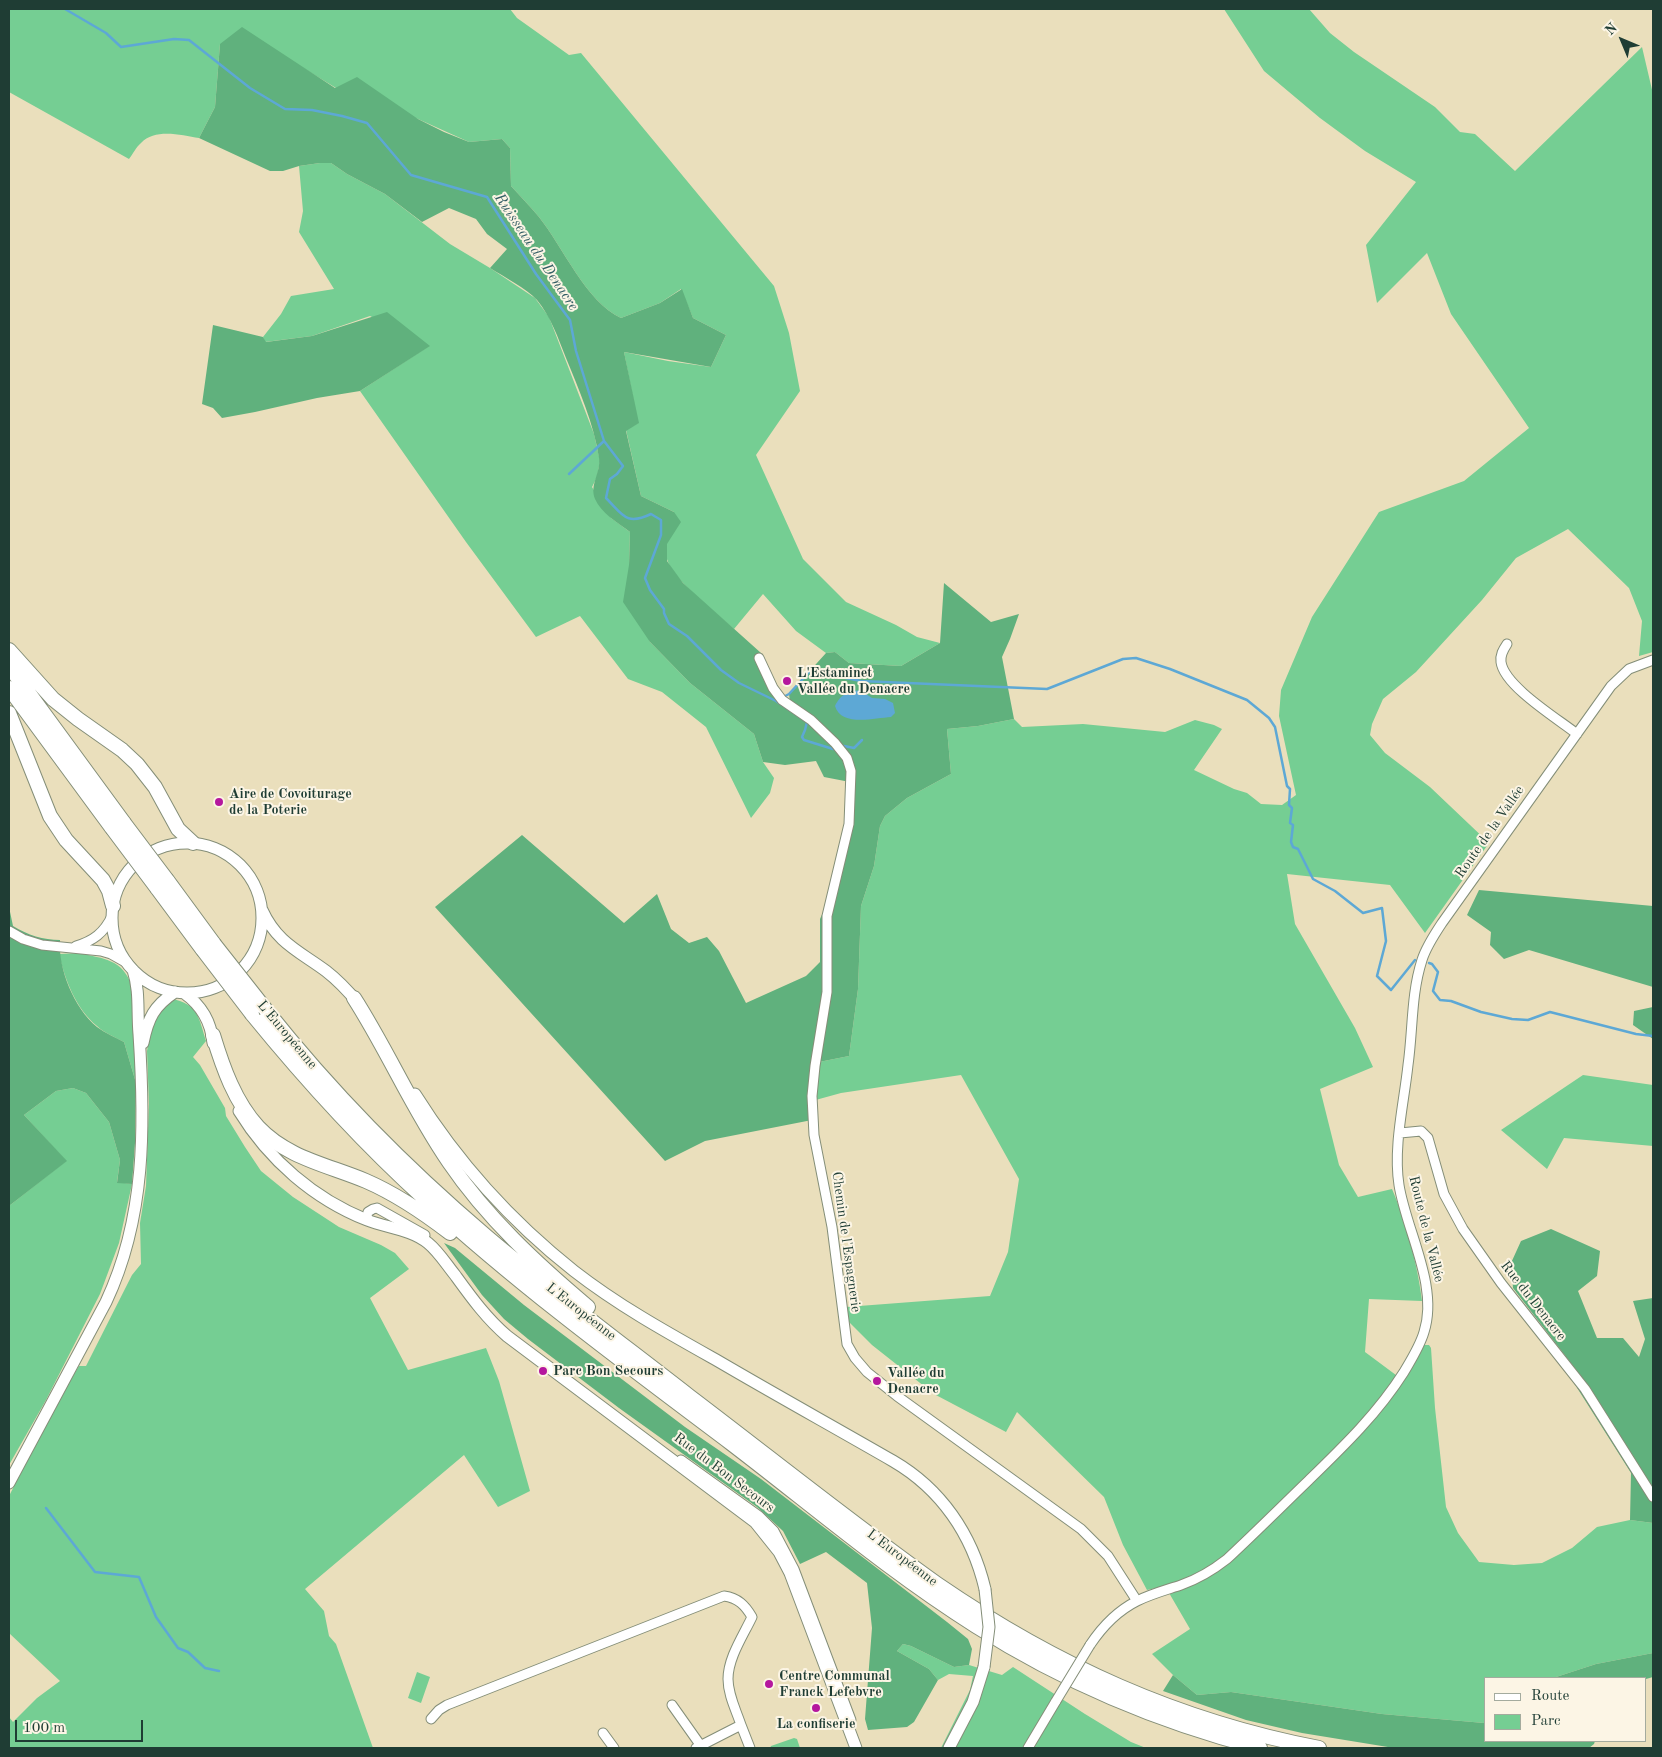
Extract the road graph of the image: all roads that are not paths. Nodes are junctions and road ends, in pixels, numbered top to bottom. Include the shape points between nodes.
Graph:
1 (1507, 644) dead end
2 (9, 650) edge
3 (759, 658) dead end
4 (1653, 660) edge
5 (9, 666) edge
6 (9, 688) edge
7 (9, 713) edge
8 (1577, 734) junction
9 (118, 825) junction
10 (193, 843) junction
11 (262, 910) junction
12 (112, 911) junction
13 (9, 931) edge
14 (68, 947) junction
15 (130, 966) junction
16 (179, 992) junction
17 (354, 998) junction
18 (259, 1012) junction
19 (213, 1036) junction
20 (142, 1062) junction
21 (1400, 1132) junction
22 (366, 1220) junction
23 (492, 1258) junction
24 (585, 1392) junction
25 (715, 1415) junction
26 (633, 1428) junction
27 (9, 1483) edge
28 (1653, 1497) edge
29 (1137, 1601) junction
30 (672, 1706) dead end
31 (431, 1719) dead end
32 (741, 1725) junction
33 (603, 1733) dead end
34 (699, 1747) edge
35 (614, 1748) edge
36 (750, 1748) edge
37 (856, 1748) edge
38 (861, 1748) edge
39 (950, 1748) edge
40 (1028, 1748) edge
41 (1260, 1748) edge
42 (1319, 1748) edge

1 - 8 street via 1500,659 1509,680
2 - 10 highway via 53,699 137,764 155,787 178,829
3 - 29 street, Chemin de l'Espagnerie via 778,696 835,743 845,755 851,771 850,816 827,916 827,992 812,1096 814,1134 832,1227 847,1344 867,1372 897,1396 1081,1529 1108,1556
4 - 8 street, Route de la Vallée via 1634,666 1620,677
5 - 9 highway, L'Européenne
6 - 9 highway, L'Européenne
7 - 12 highway via 50,816 66,840 103,880
8 - 21 street, Route de la Vallée via 1442,923 1425,952 1415,992
9 - 18 highway, L'Européenne, bridge
10 - 11 main road via 216,848 238,862 254,884
10 - 12 main road via 168,845 138,860 120,883
11 - 16 main road via 257,944 241,969 213,988
11 - 17 main road via 280,939 330,974
12 - 14 street via 104,930 97,937
12 - 15 main road via 116,943
13 - 14 street via 42,945
14 - 15 street via 106,953
15 - 16 main road via 150,983
15 - 20 main road via 138,988
16 - 19 main road, Rue du Bon Secours via 203,1011
16 - 20 main road via 159,1004 150,1017
17 - 25 highway via 442,1152 490,1215 549,1273
17 - 39 main road, bridge via 379,1032 412,1090 476,1177 520,1224 575,1272 628,1309 893,1461 916,1476 937,1496 960,1525 974,1552 986,1589 989,1627 984,1667 973,1702
18 - 23 highway, L'Européenne via 306,1078 374,1151
18 - 25 highway, L'Européenne via 436,1193 532,1274
19 - 22 main road, Rue du Bon Secours via 225,1086 260,1142 286,1169 313,1190
19 - 23 highway via 235,1093 249,1116 271,1139 299,1156 390,1192 476,1253
20 - 27 main road via 142,1150 137,1200 126,1248 97,1321
21 - 28 street, Rue du Denacre via 1421,1131 1428,1138 1444,1194 1463,1229 1501,1283 1585,1389
21 - 29 street, Route de la Vallée via 1400,1187 1426,1282 1428,1302 1425,1331 1414,1354 1367,1421 1227,1559 1198,1578
22 - 24 main road, Rue du Bon Secours via 413,1234 426,1242 496,1326
22 - 24 street, Rue du Bon Secours via 368,1212 378,1208 433,1240 497,1319
23 - 41 highway, L'Européenne via 860,1543 974,1624 1039,1663 1106,1695 1183,1726
24 - 26 main road, Rue du Bon Secours
25 - 42 highway, L'Européenne via 931,1580 1037,1647 1112,1684 1173,1709
26 - 37 main road, Rue du Bon Secours via 746,1515 779,1552 796,1586
26 - 38 street, Rue du Bon Secours via 759,1516 774,1532 803,1590
29 - 40 street, Route de la Vallée, bridge via 1108,1622 1090,1645
30 - 34 street
31 - 32 street via 447,1705 724,1596 740,1602 752,1617 728,1675 729,1690
32 - 34 street
32 - 36 street
33 - 35 street

